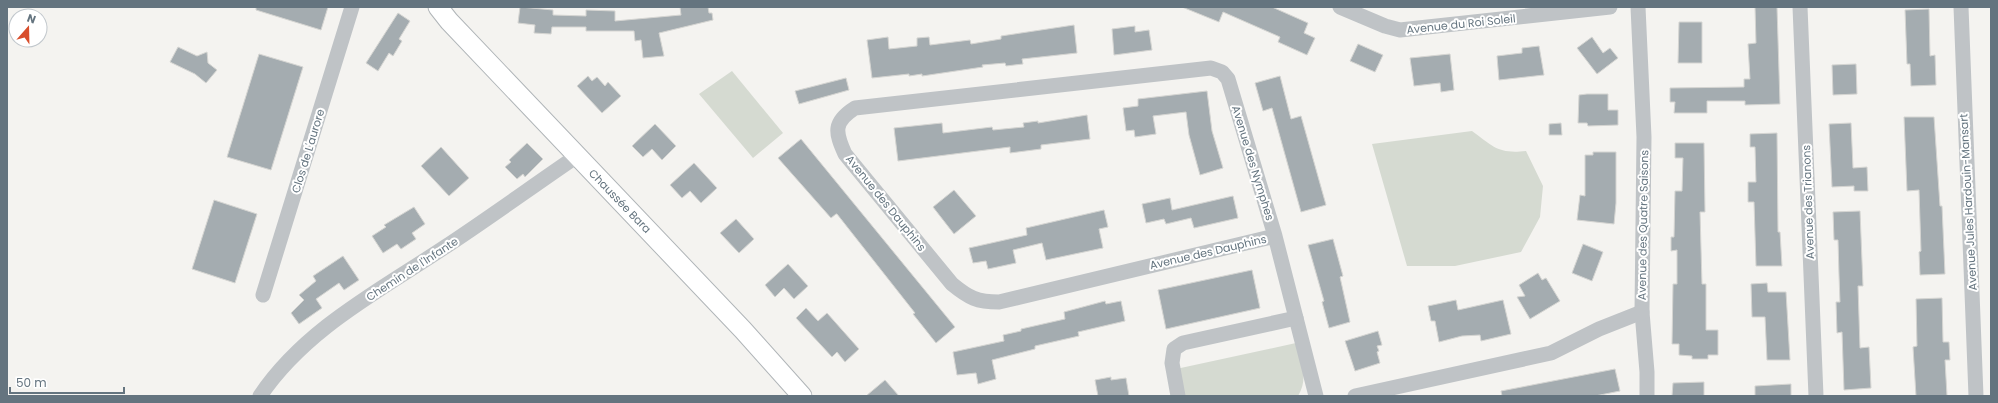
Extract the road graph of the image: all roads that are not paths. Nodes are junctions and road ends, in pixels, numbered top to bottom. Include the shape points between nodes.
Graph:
1 (352, 7) edge
2 (438, 7) edge
3 (1340, 7) edge
4 (1610, 7) edge
5 (1638, 7) edge
6 (1800, 7) edge
7 (1961, 7) edge
8 (1222, 72) joint
9 (576, 156) junction
10 (1275, 236) junction
11 (263, 295) dead end
12 (1642, 312) junction
13 (1296, 318) junction
14 (260, 396) edge
15 (802, 396) edge
16 (1178, 396) edge
17 (1316, 396) edge
18 (1355, 396) edge
19 (1647, 396) edge
20 (1816, 396) edge
21 (1976, 396) edge

1 - 11 street, Clos de L'aurore
2 - 9 main road, Chaussée Bara
3 - 4 street, Avenue du Roi Soleil via 1400,30
5 - 12 street, Avenue des Quatre Saisons via 1644,137
6 - 20 street, Avenue des Trianons
7 - 21 street, Avenue Jules Hardouin-Mansart
8 - 10 street, Avenue des Nymphes via 1228,79
8 - 10 street, Avenue des Dauphins via 1211,68 855,108 843,116 837,126 845,154 952,284 965,295 982,302 999,302
9 - 14 street, Chemin de l'Infante via 336,319 304,345 273,376
9 - 15 main road, Chaussée Bara via 743,330
10 - 13 street, Avenue des Nymphes
12 - 18 street, Avenue des Quatre Saisons via 1551,352
12 - 19 street
13 - 16 street via 1183,343 1174,349 1172,363
13 - 17 street, Avenue des Nymphes

